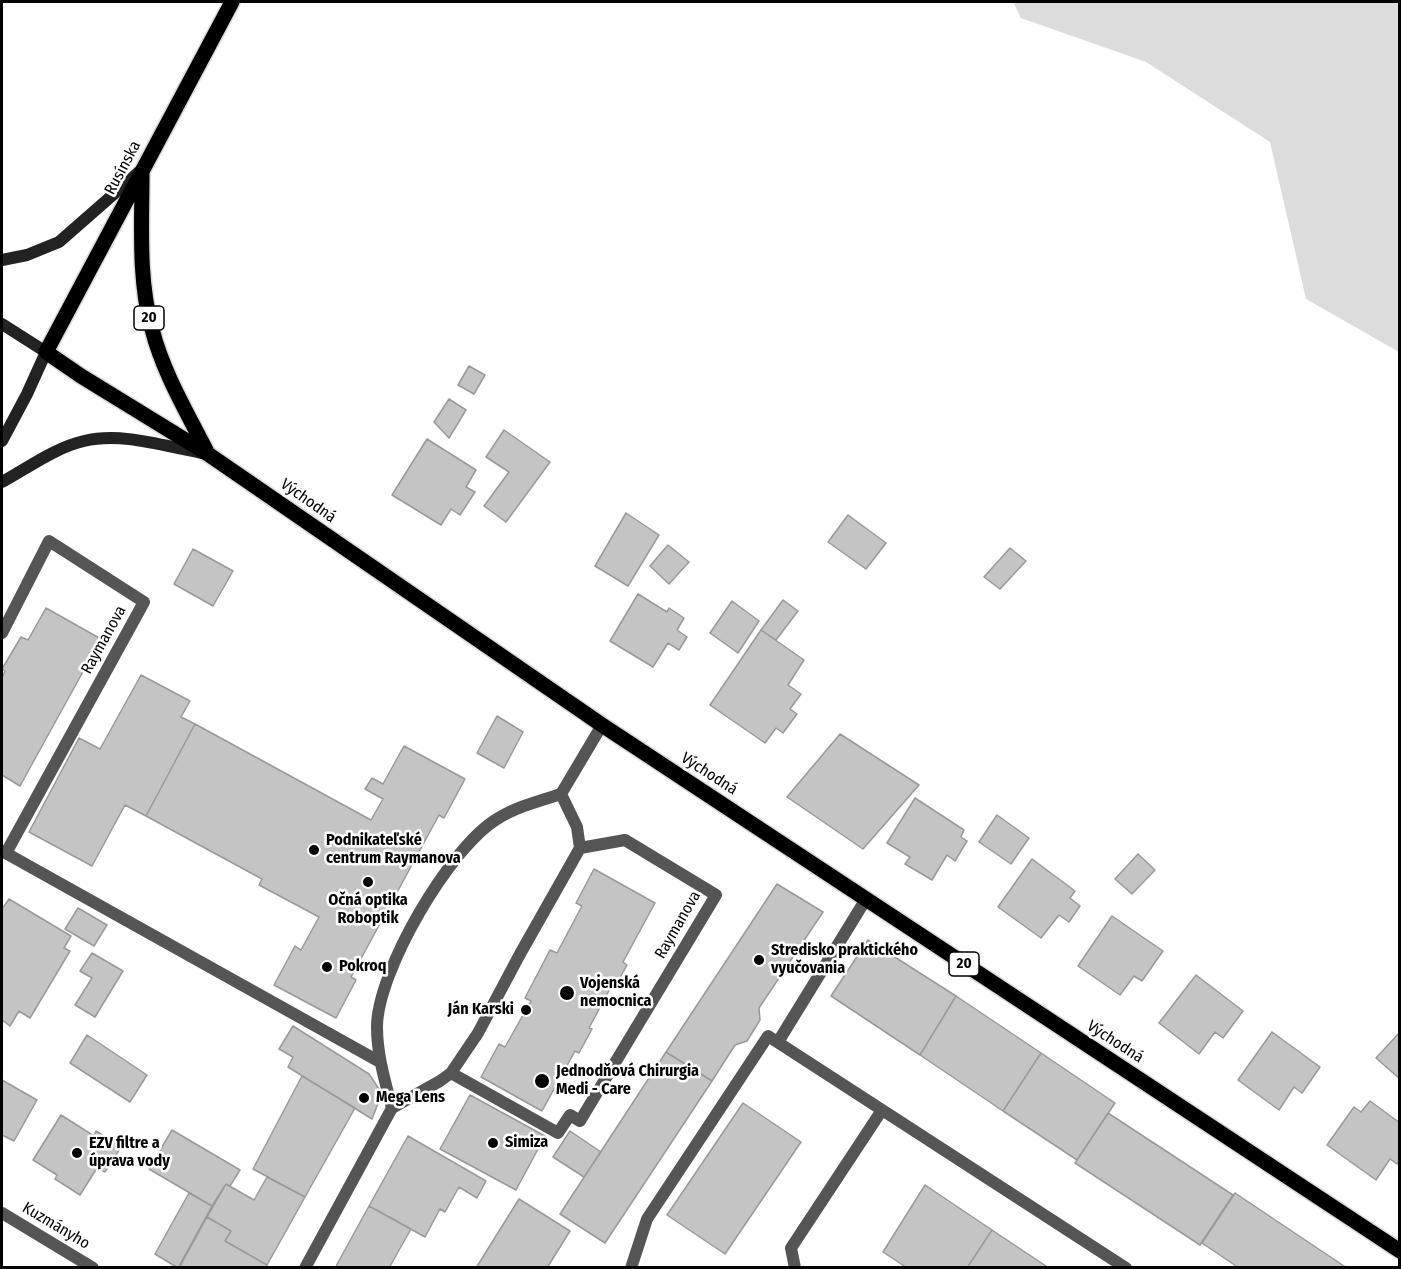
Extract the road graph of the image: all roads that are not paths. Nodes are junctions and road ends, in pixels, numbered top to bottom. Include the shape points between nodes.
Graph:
1 (232, 2) edge
2 (142, 169) junction
3 (2, 260) edge
4 (2, 324) edge
5 (46, 352) junction
6 (2, 441) edge
7 (208, 454) junction
8 (2, 482) edge
9 (2, 633) edge
10 (602, 725) junction
11 (561, 794) junction
12 (580, 848) junction
13 (4, 852) edge
14 (866, 899) junction
15 (778, 1042) junction
16 (380, 1062) junction
17 (452, 1073) junction
18 (392, 1108) junction
19 (882, 1110) junction
20 (2, 1213) edge
21 (1400, 1251) edge
22 (93, 1268) edge
23 (305, 1268) edge
24 (631, 1268) edge
25 (795, 1268) edge
26 (1126, 1268) edge

1 - 2 main road, Rusínska / 20
2 - 3 street via 60,242
2 - 5 main road, Rusínska / 20
2 - 7 main road, 20 via 142,255 150,321 158,350
4 - 5 street, Východná
5 - 6 street
5 - 7 main road, Východná / 20
7 - 8 street via 118,437 84,441
7 - 10 main road, Východná / 20
9 - 13 street, Raymanova via 49,541 144,602
10 - 11 street
10 - 14 main road, Východná / 20
11 - 12 street via 577,827
11 - 16 street via 496,819 460,852 425,904 394,961 377,1026
12 - 17 street
12 - 17 street, Raymanova via 625,840 716,895 580,1121 570,1115 558,1133
13 - 16 street, Raymanova
14 - 15 street
14 - 21 main road, Východná / 20
15 - 19 street
15 - 24 street via 768,1036 647,1219
16 - 18 street
17 - 18 street
18 - 23 street
19 - 25 street via 791,1248
19 - 26 street
20 - 22 street, Kuzmányho

